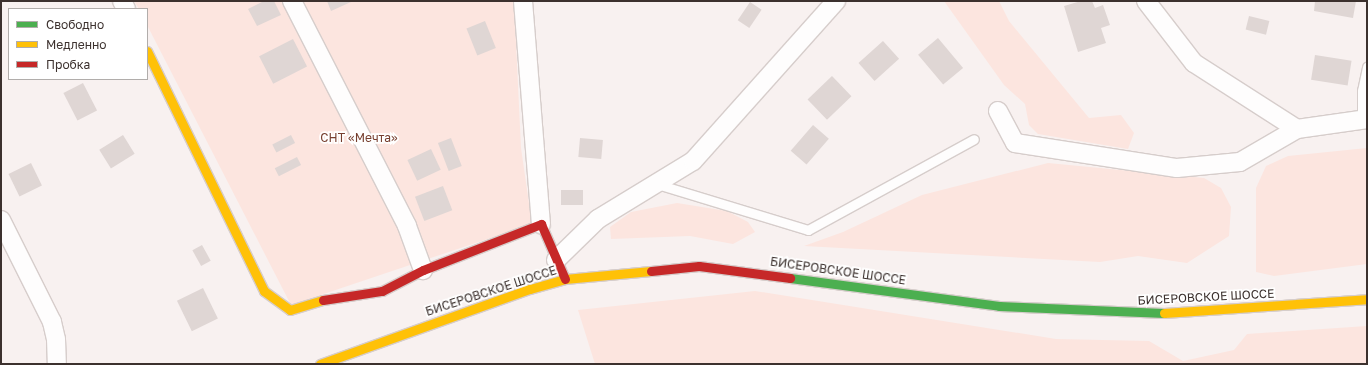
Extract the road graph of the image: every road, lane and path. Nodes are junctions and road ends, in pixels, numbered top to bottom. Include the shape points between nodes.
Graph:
1 (292, 1) edge
2 (523, 1) edge
3 (836, 1) edge
4 (1146, 1) edge
5 (148, 53) edge
6 (1367, 67) edge
7 (998, 111) dead end
8 (1365, 119) edge
9 (1297, 129) junction
10 (974, 139) dead end
11 (655, 184) junction
12 (1, 220) edge
13 (541, 224) junction
14 (556, 260) junction
15 (423, 270) junction
16 (565, 279) junction
17 (1367, 299) edge
18 (57, 364) edge
19 (320, 364) edge

1 - 15 street via 407,226
2 - 13 street
3 - 11 street via 693,160
4 - 9 street via 1194,63
5 - 15 main road via 264,291 290,310 316,302 382,291
6 - 8 lane via 1362,91
7 - 9 street via 1016,143 1177,168 1240,162
8 - 9 street
10 - 11 lane via 808,230
11 - 14 street via 598,219
12 - 18 street via 52,322
13 - 14 main road
13 - 15 main road
14 - 16 main road
16 - 17 main road, БИСЕРОВСКОЕ ШОССЕ via 699,266 998,306 1148,314
16 - 19 main road, БИСЕРОВСКОЕ ШОССЕ

